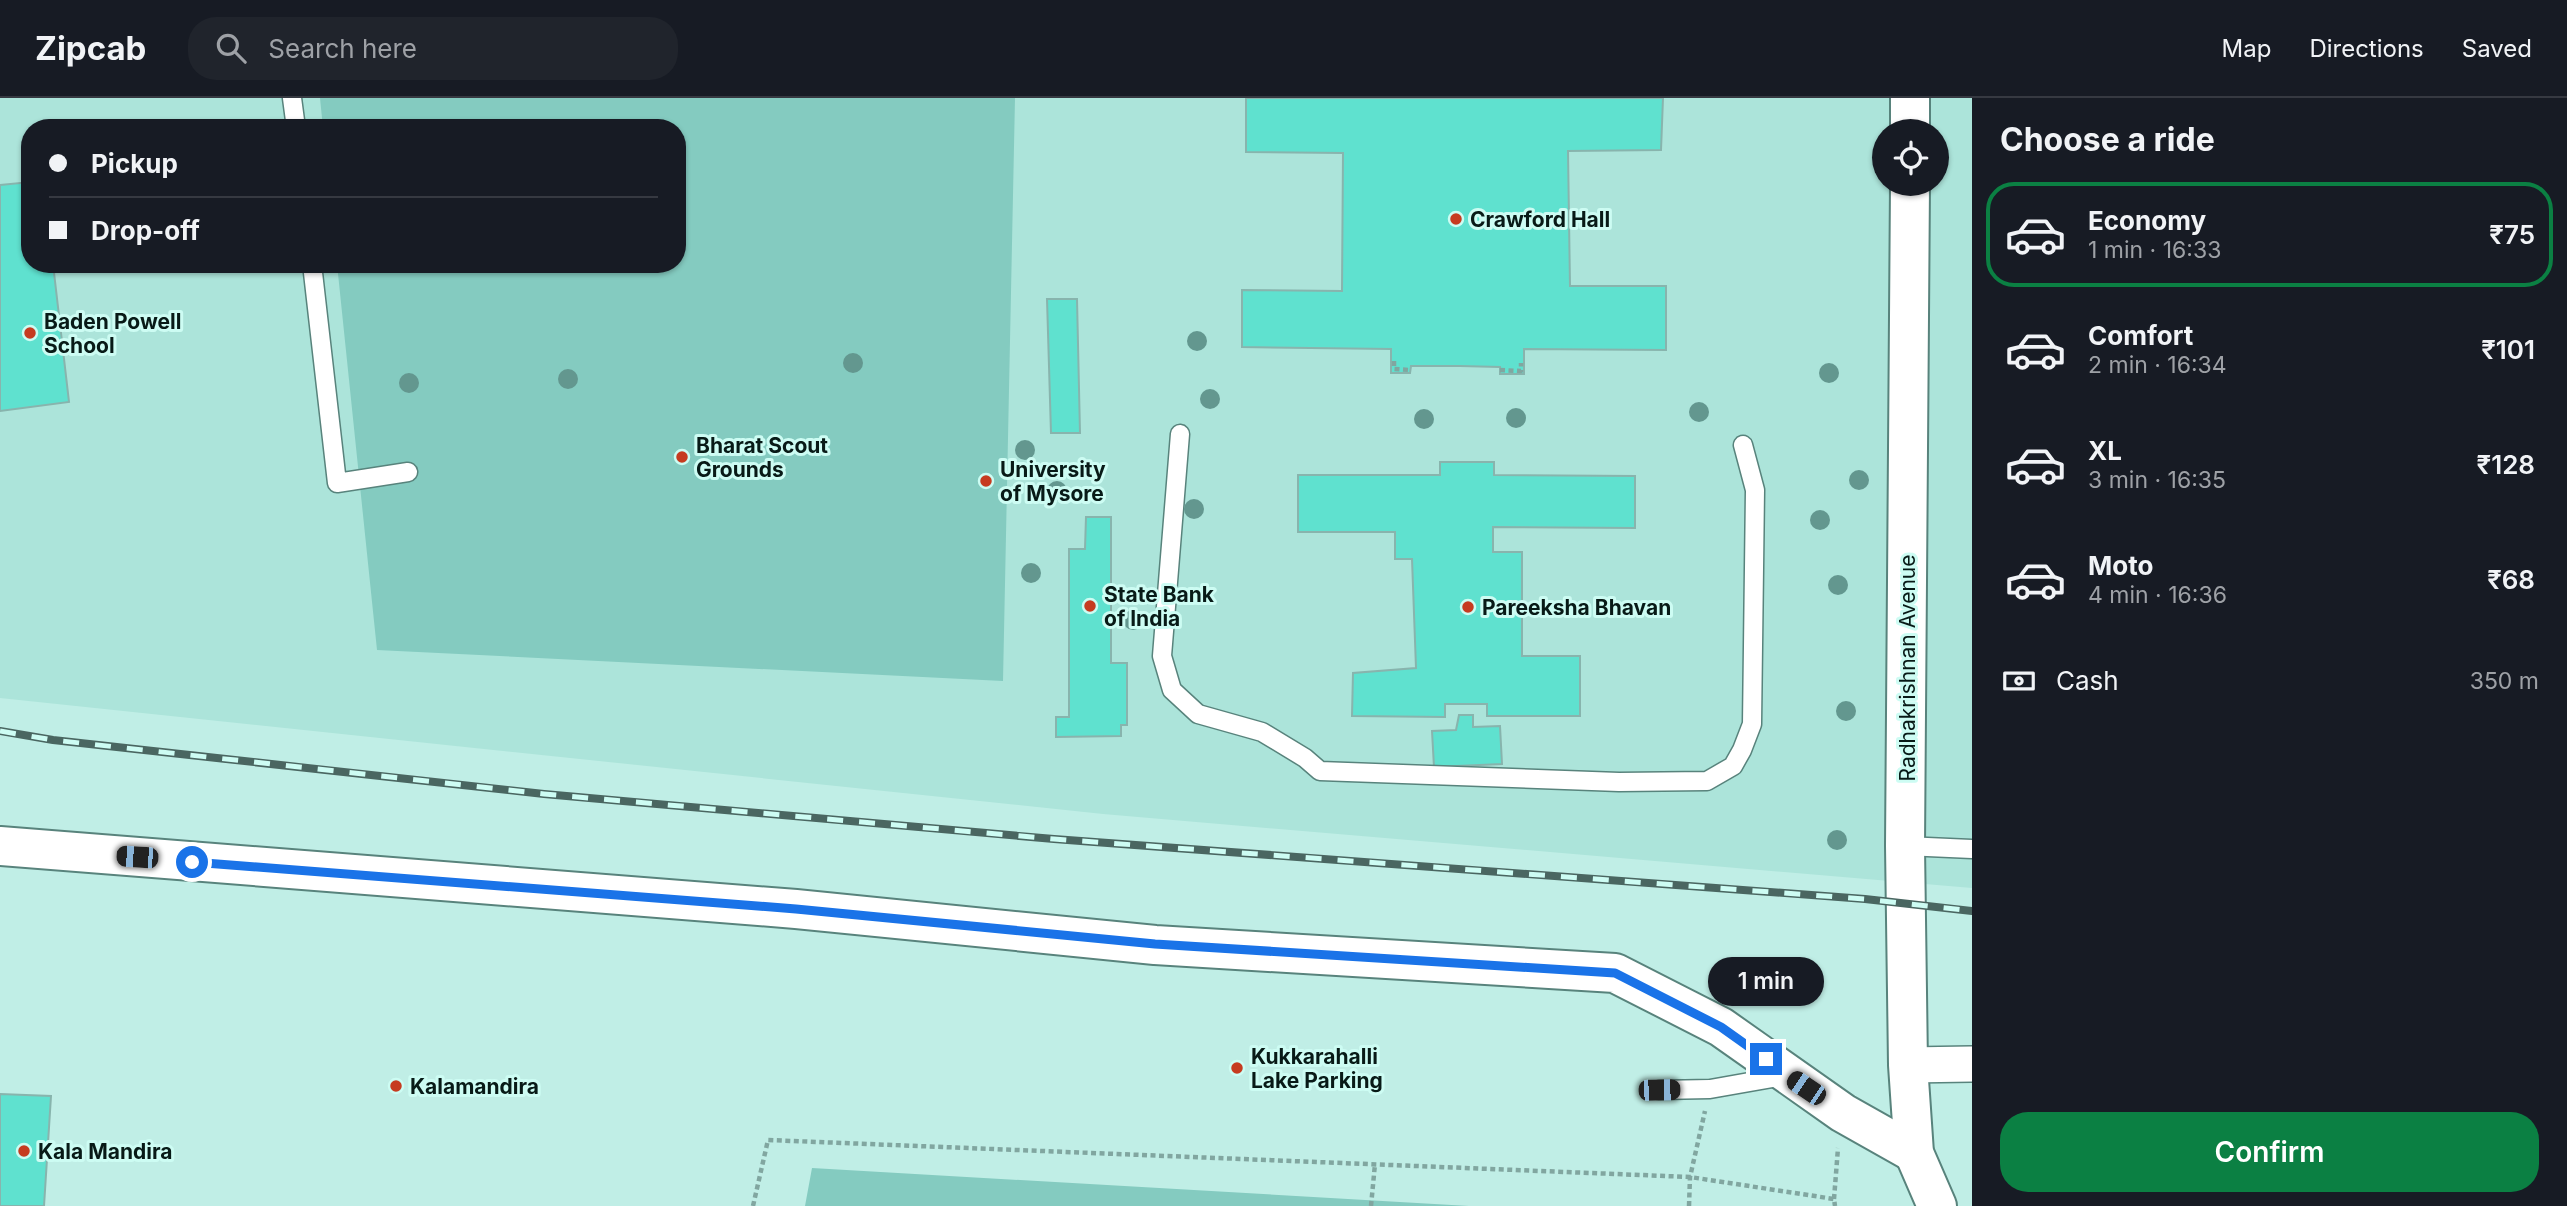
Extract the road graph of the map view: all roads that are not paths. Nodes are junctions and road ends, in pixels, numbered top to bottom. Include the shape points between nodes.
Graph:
1 (292, 98) edge
2 (1910, 98) edge
3 (295, 119) edge
4 (1910, 119) edge
5 (1910, 196) edge
6 (313, 273) edge
7 (1181, 434) dead end
8 (1743, 445) dead end
9 (408, 472) dead end
10 (0, 846) edge
11 (1905, 846) junction
12 (1972, 849) edge
13 (1972, 1064) edge
14 (1908, 1065) junction
15 (1788, 1076) junction
16 (1659, 1090) dead end
17 (1914, 1153) junction
18 (1937, 1206) edge

1 - 3 lane
2 - 4 street
5 - 11 street, Radhakrishnan Avenue
6 - 9 lane via 337,483
7 - 8 lane via 1162,656 1172,690 1198,713 1262,732 1320,771 1619,782 1707,781 1732,766 1752,724 1755,489
10 - 15 street via 782,908 1155,944 1615,973 1721,1027
11 - 12 lane
11 - 14 street, Radhakrishnan Avenue
13 - 14 street
14 - 17 street, Radhakrishnan Avenue
15 - 16 lane via 1710,1090
15 - 17 street
17 - 18 street, Radhakrishnan Avenue

